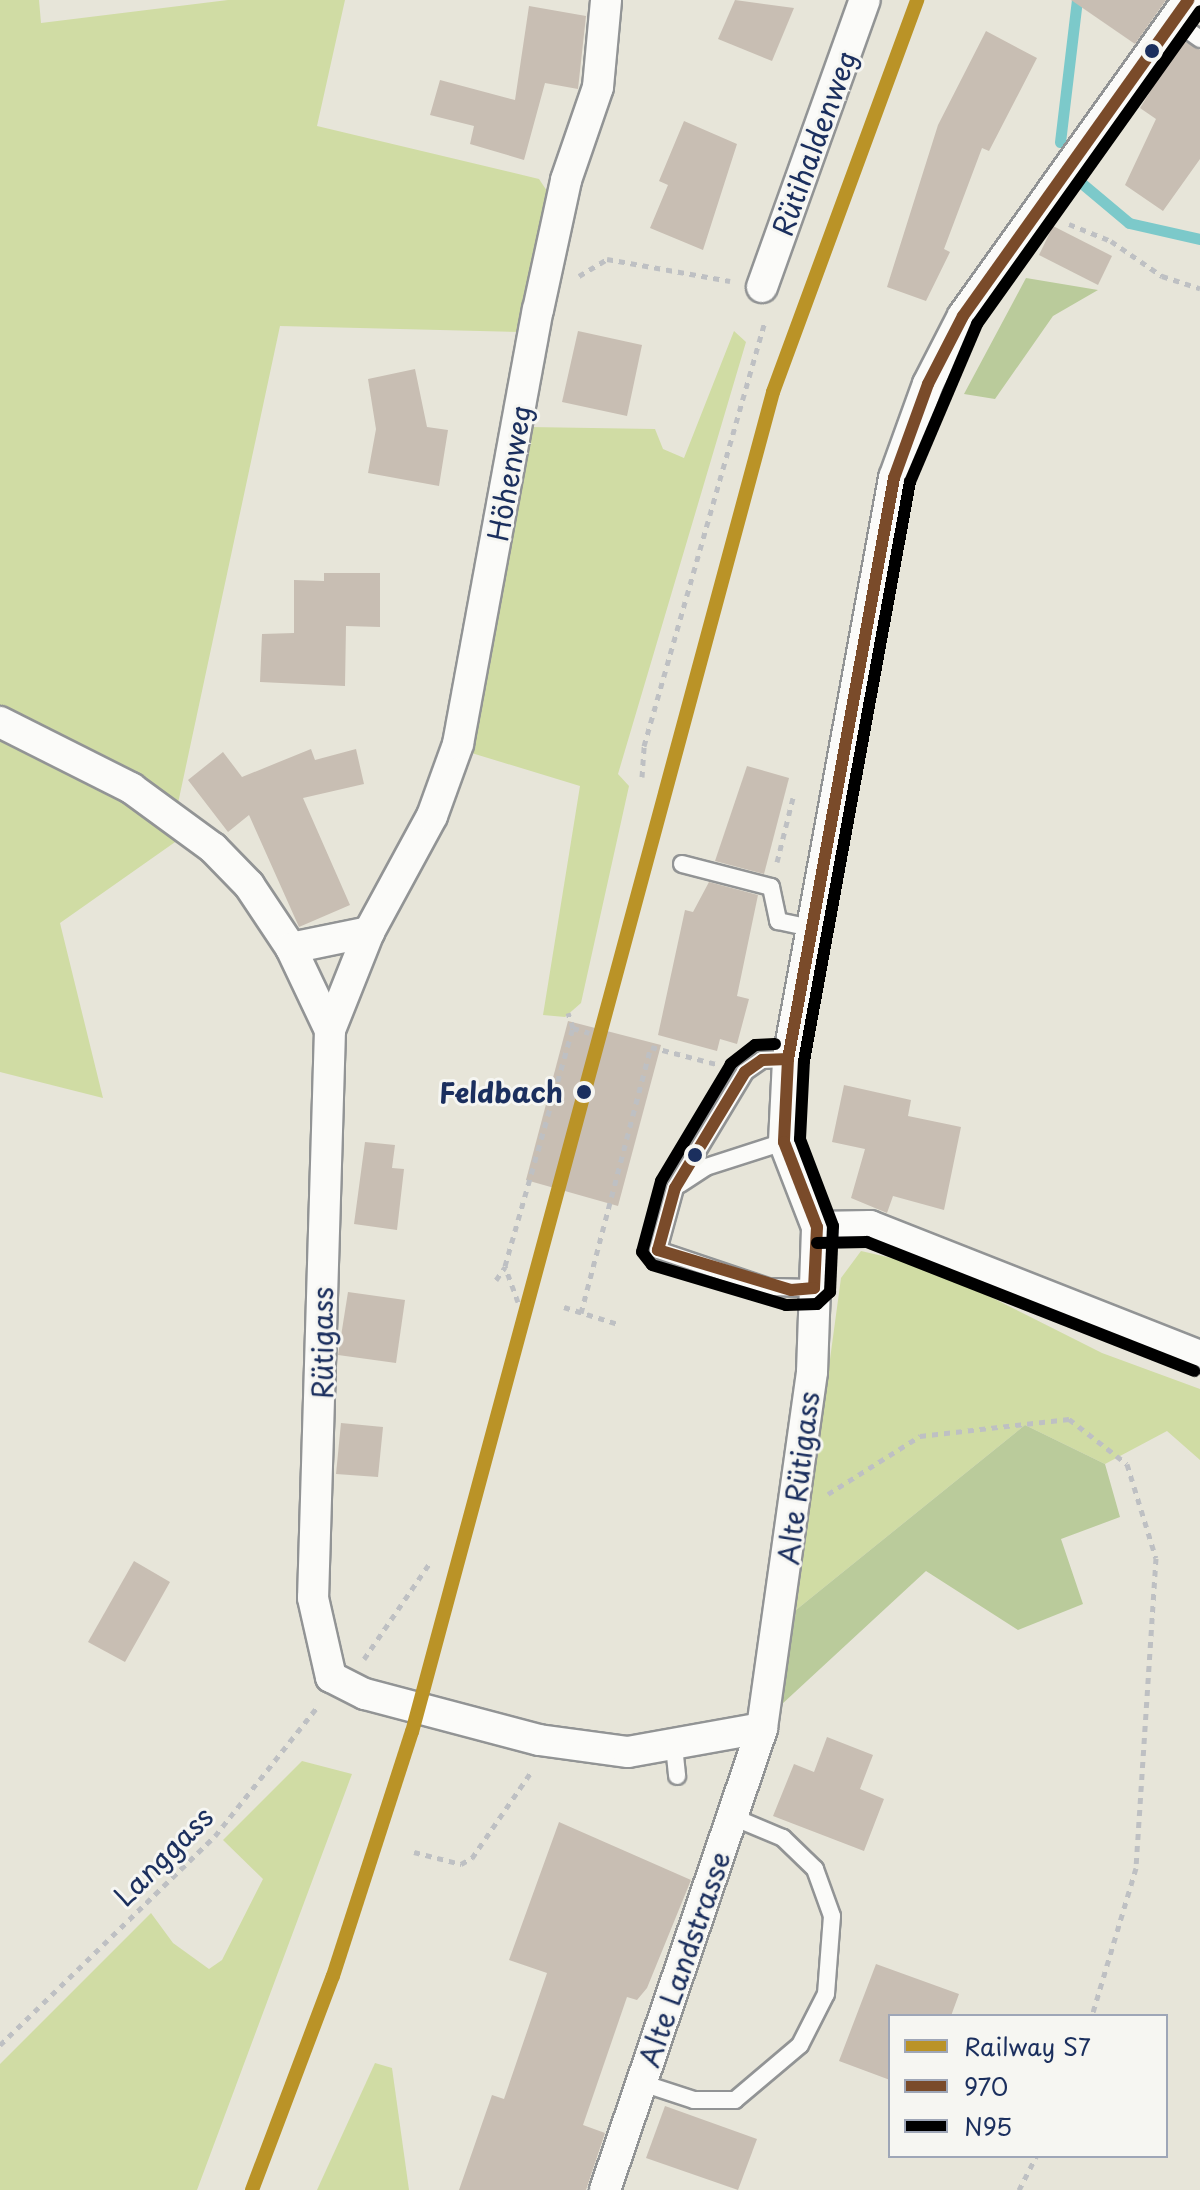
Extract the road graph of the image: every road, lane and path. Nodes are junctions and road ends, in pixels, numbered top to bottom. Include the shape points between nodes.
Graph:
1 (606, 0) edge
2 (865, 0) edge
3 (1181, 10) edge
4 (1200, 39) edge
5 (1030, 215) junction
6 (762, 287) junction
7 (1200, 288) edge
8 (538, 310) junction
9 (0, 722) edge
10 (642, 777) dead end
11 (793, 798) dead end
12 (682, 864) dead end
13 (771, 887) junction
14 (810, 928) junction
15 (369, 932) junction
16 (291, 948) junction
17 (568, 1013) dead end
18 (573, 1028) junction
19 (330, 1030) junction
20 (589, 1033) dead end
21 (788, 1059) junction
22 (745, 1072) junction
23 (784, 1142) junction
24 (675, 1188) junction
25 (817, 1227) junction
26 (505, 1266) junction
27 (496, 1280) dead end
28 (814, 1288) junction
29 (518, 1302) dead end
30 (564, 1307) dead end
31 (581, 1313) junction
32 (618, 1324) dead end
33 (1200, 1356) edge
34 (814, 1502) dead end
35 (429, 1564) dead end
36 (351, 1680) junction
37 (762, 1728) junction
38 (674, 1746) junction
39 (528, 1747) junction
40 (677, 1776) dead end
41 (733, 1817) junction
42 (414, 1852) dead end
43 (1093, 2014) edge
44 (0, 2045) edge
45 (642, 2083) junction
46 (1035, 2158) edge
47 (605, 2190) edge
48 (1019, 2190) edge

1 - 8 street, Höhenweg via 598,87 566,180
2 - 6 street, Rütihaldenweg
3 - 4 lane
3 - 5 street
5 - 7 path via 1111,241 1162,276
5 - 14 street via 945,350 894,478
6 - 8 path via 607,259 561,282 548,312
6 - 10 path via 771,298 644,746
8 - 15 street, Höhenweg via 458,744 410,864
9 - 16 street, Rütigass via 83,760 174,817 249,885
11 - 13 path
12 - 13 lane
13 - 14 lane via 778,921
14 - 21 street
15 - 16 street
15 - 19 street, Höhenweg
16 - 19 street, Rütigass
17 - 18 path
18 - 20 path
18 - 26 path
19 - 36 street, Rütigass via 313,1598
21 - 22 lane via 762,1060
21 - 23 street
22 - 24 lane
22 - 31 path via 651,1047
23 - 24 lane via 706,1167
23 - 25 street
24 - 28 lane via 658,1250 768,1287
25 - 28 street, Alte Rütigass
25 - 33 street via 870,1226
26 - 27 path
26 - 29 path
28 - 37 street, Alte Rütigass via 797,1502
30 - 31 path
31 - 32 path
34 - 43 path via 920,1436 1069,1419 1127,1464 1155,1574 1136,1868
35 - 36 path, Langgass
36 - 39 street
36 - 44 path, Langgass via 317,1709 215,1836
37 - 38 street
37 - 41 street, Alte Landstrasse
38 - 39 street via 628,1752
38 - 40 lane
39 - 42 path via 528,1785 472,1858 461,1864
41 - 45 street, Alte Landstrasse
41 - 45 lane via 783,1838 815,1869 832,1916 826,1994 793,2053 735,2100 694,2100
45 - 47 street, Alte Landstrasse
46 - 48 path

